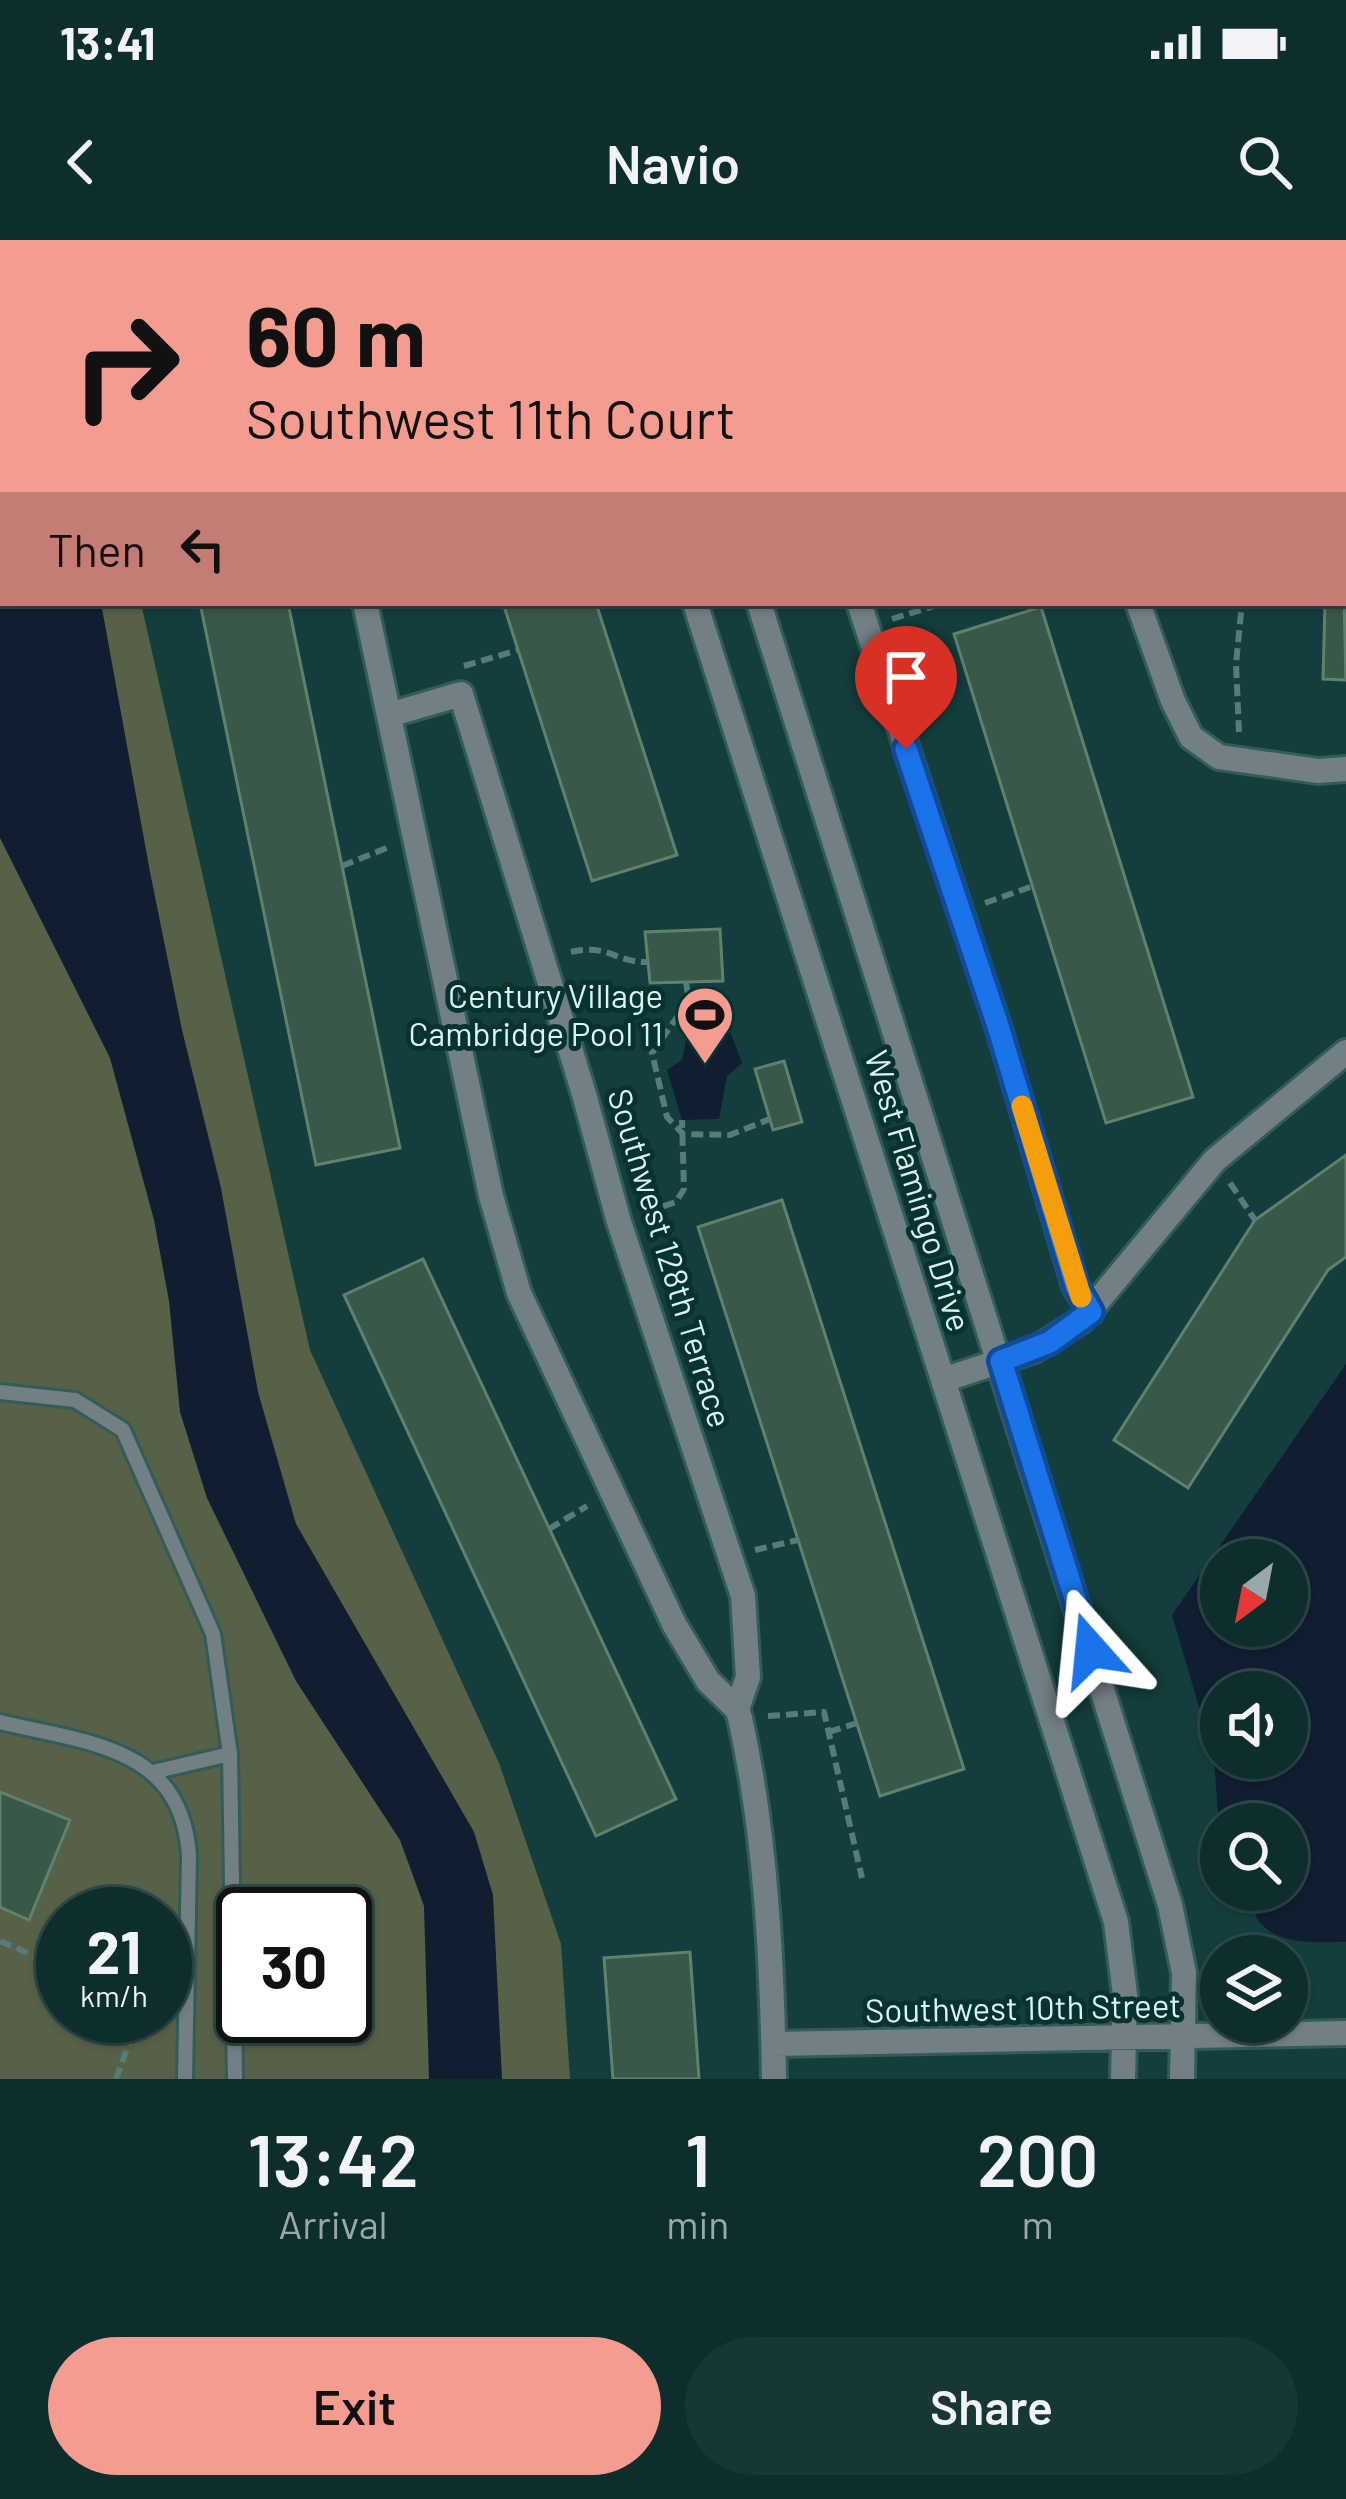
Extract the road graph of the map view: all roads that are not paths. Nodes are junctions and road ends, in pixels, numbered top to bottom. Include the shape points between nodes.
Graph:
1 (366, 606) edge
2 (696, 606) edge
3 (760, 606) edge
4 (1139, 606) edge
5 (862, 615) edge
6 (389, 715) junction
7 (1346, 770) edge
8 (1346, 1052) edge
9 (1091, 1312) junction
10 (1001, 1361) junction
11 (943, 1380) junction
12 (0, 1392) edge
13 (739, 1714) junction
14 (0, 1722) edge
15 (230, 1754) junction
16 (153, 1772) junction
17 (1346, 2033) edge
18 (1183, 2037) junction
19 (1126, 2038) junction
20 (774, 2044) junction
21 (185, 2079) edge
22 (235, 2079) edge
23 (774, 2079) edge
24 (1123, 2079) edge
25 (1182, 2079) edge

1 - 6 street, Southwest 128th Terrace
2 - 11 street, West Flamingo Drive
3 - 10 street, West Flamingo Drive
4 - 7 street via 1191,736 1220,757
5 - 9 street via 1076,1286
6 - 13 street, Southwest 128th Terrace via 519,1293 674,1624
6 - 13 street, Southwest 128th Terrace via 461,694 619,1222 743,1596 748,1678
8 - 9 street via 1215,1160
9 - 10 street via 1050,1342
10 - 11 street
10 - 18 street, West Flamingo Drive via 1170,1905 1184,1973
11 - 19 street, West Flamingo Drive via 1116,1922
12 - 15 lane via 74,1400 123,1430 213,1634
13 - 20 street, Southwest 128th Terrace via 755,1787
14 - 16 lane via 114,1749
15 - 16 lane
15 - 22 lane
16 - 21 lane via 187,1825
17 - 18 street, Southwest 10th Street
18 - 19 street, Southwest 10th Street
18 - 25 street, West Flamingo Drive
19 - 20 street, Southwest 10th Street
19 - 24 street, West Flamingo Drive
20 - 23 street, Southwest 128th Terrace

